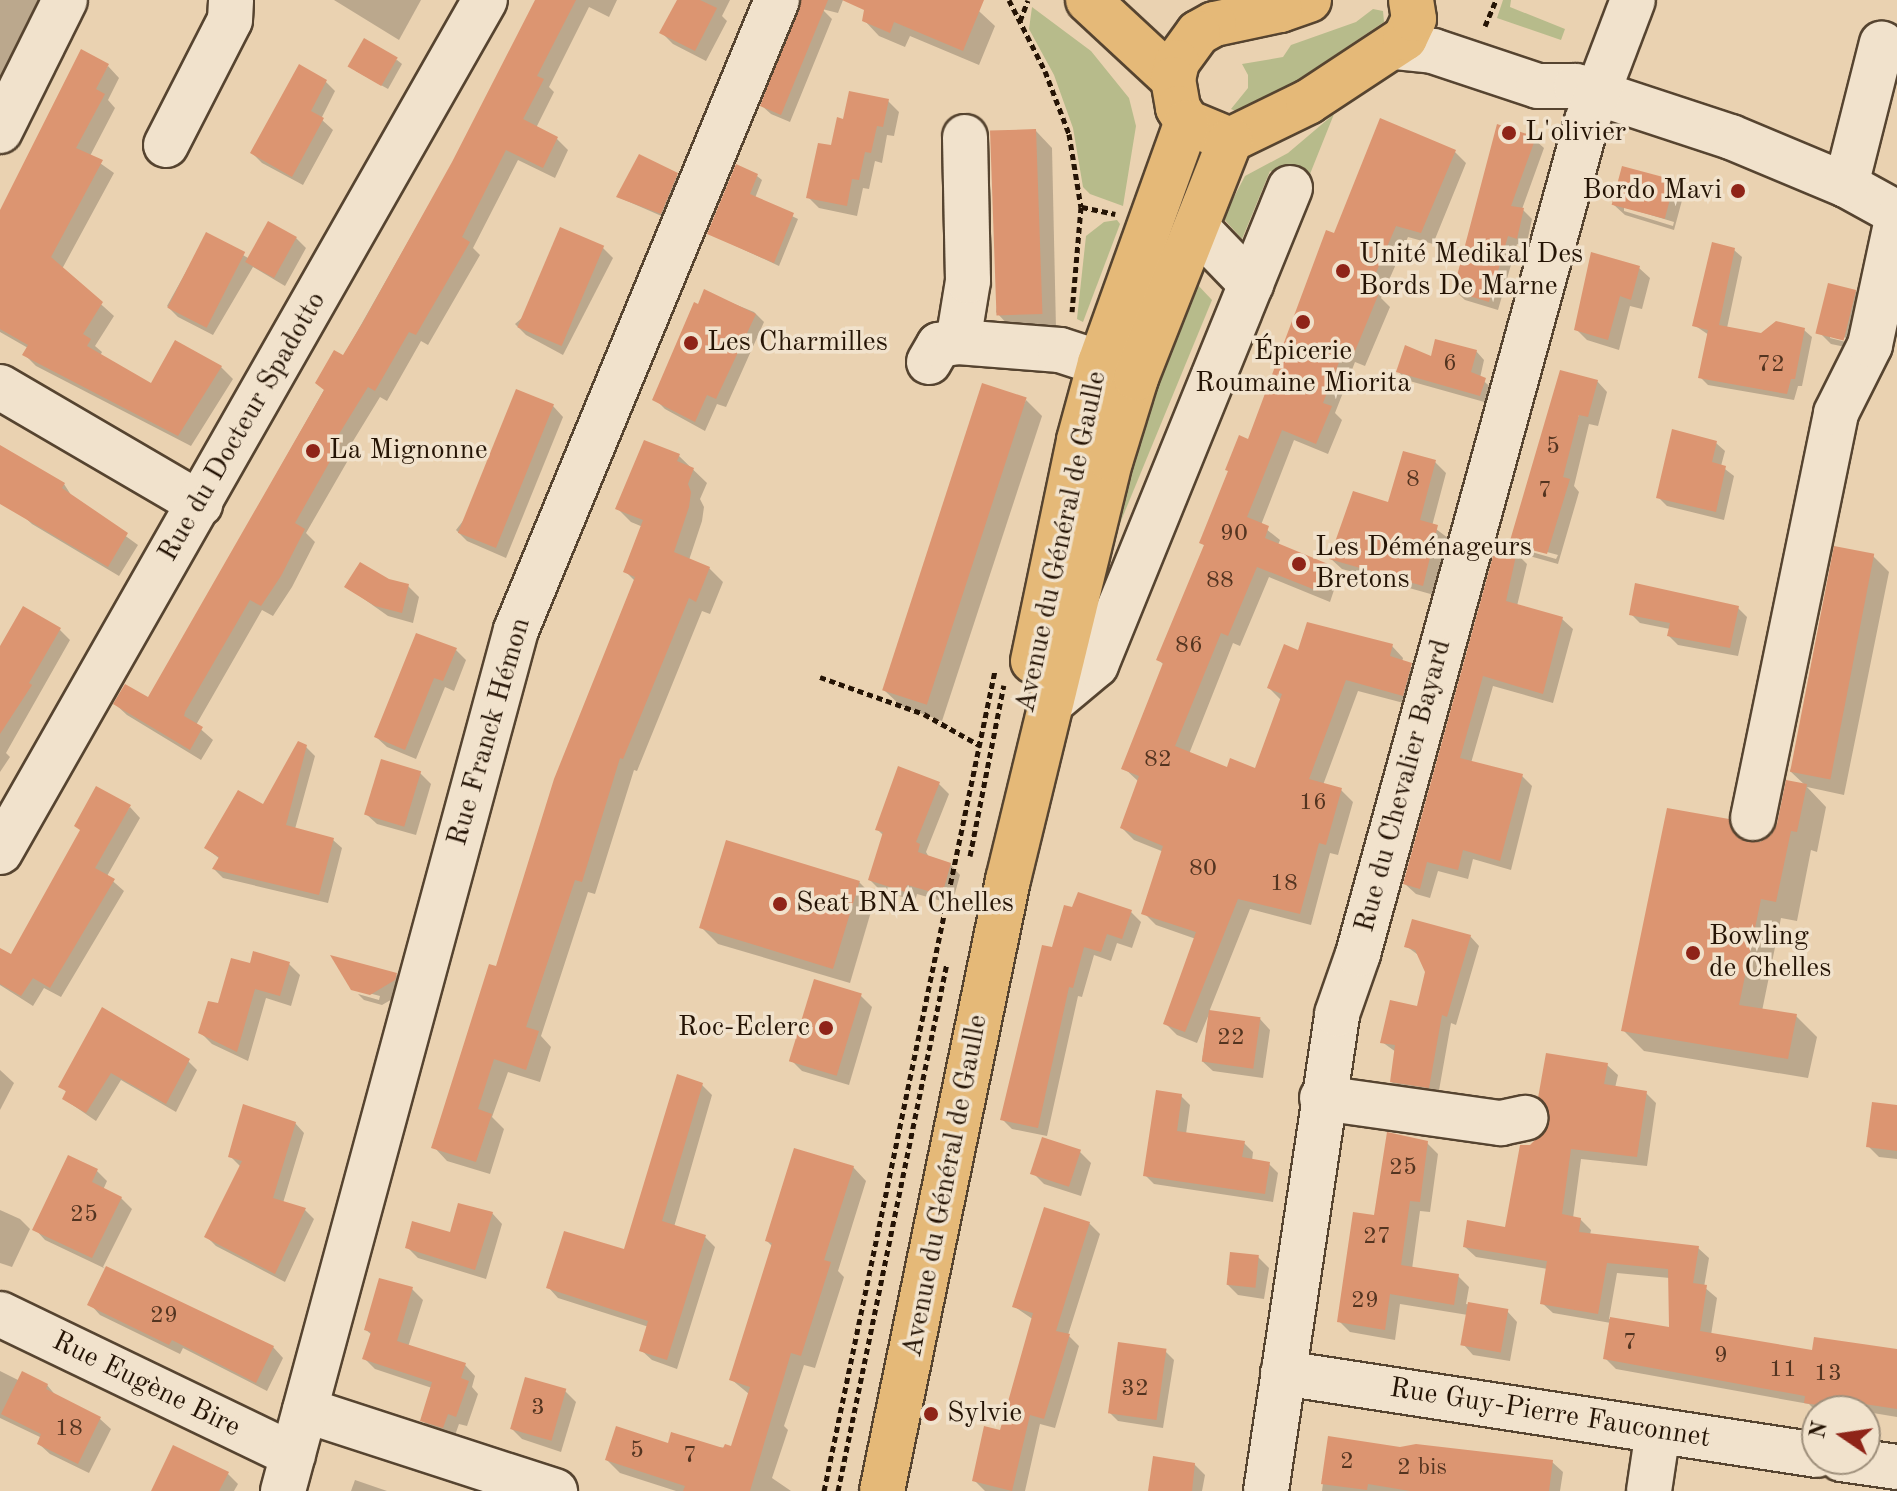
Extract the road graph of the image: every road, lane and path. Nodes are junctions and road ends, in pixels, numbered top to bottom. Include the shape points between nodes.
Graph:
1 (65, 0) edge
2 (231, 0) edge
3 (485, 0) edge
4 (777, 0) edge
5 (1009, 0) edge
6 (1028, 0) edge
7 (1088, 0) edge
8 (1309, 0) edge
9 (1496, 0) edge
10 (1633, 0) edge
11 (1407, 18) edge
12 (1019, 22) junction
13 (1485, 26) dead end
14 (1882, 43) dead end
15 (1173, 79) junction
16 (1586, 89) junction
17 (1187, 122) junction
18 (0, 131) edge
19 (965, 137) dead end
20 (1230, 140) junction
21 (166, 145) dead end
22 (1846, 185) junction
23 (1290, 188) dead end
24 (1081, 207) junction
25 (1897, 213) edge
26 (1120, 215) dead end
27 (1897, 219) edge
28 (1197, 228) junction
29 (1251, 284) junction
30 (1080, 357) junction
31 (0, 387) edge
32 (200, 504) junction
33 (995, 669) dead end
34 (820, 677) dead end
35 (1053, 701) junction
36 (981, 746) junction
37 (1753, 818) dead end
38 (0, 852) edge
39 (1008, 880) junction
40 (1322, 1098) junction
41 (1497, 1133) dead end
42 (0, 1314) edge
43 (1283, 1373) junction
44 (305, 1410) junction
45 (1658, 1431) junction
46 (1801, 1453) edge
47 (288, 1473) edge
48 (555, 1491) edge
49 (824, 1491) edge
50 (882, 1491) edge
51 (1266, 1491) edge
52 (1649, 1491) edge

1 - 18 street
2 - 21 street via 230,20
3 - 32 street, Rue du Docteur Spadotto
4 - 44 street, Rue Franck Hémon via 516,630
5 - 12 path
6 - 12 path
7 - 15 main road
8 - 15 main road via 1214,24 1198,33 1177,62
9 - 13 path
10 - 16 street, Rue du Chevalier Bayard
11 - 16 street via 1433,51 1538,86
11 - 20 main road via 1308,102
12 - 24 path via 1069,134
14 - 22 street
15 - 17 main road via 1178,108
16 - 22 street via 1731,137
16 - 40 street, Rue du Chevalier Bayard via 1358,954 1337,1014
17 - 20 main road
17 - 30 main road, Avenue du Général de Gaulle
19 - 30 street via 968,281 944,352
20 - 28 main road, Avenue du Général de Gaulle
22 - 25 street
23 - 29 street, Avenue du Général de Gaulle
24 - 26 path
24 - 30 path via 1073,308
27 - 37 street via 1870,345 1836,413
28 - 29 street
28 - 35 main road, Avenue du Général de Gaulle via 1121,422
29 - 35 street, Avenue du Général de Gaulle via 1096,665
30 - 39 main road, Avenue du Général de Gaulle via 1076,454 1024,711
31 - 32 street
32 - 38 street, Rue du Docteur Spadotto
33 - 36 path
34 - 36 path via 924,714
35 - 39 main road, Avenue du Général de Gaulle
36 - 49 path
39 - 50 main road, Avenue du Général de Gaulle
40 - 41 street
40 - 43 street, Rue du Chevalier Bayard
42 - 47 street, Rue Eugène Bire
43 - 45 street, Rue Guy-Pierre Fauconnet
43 - 51 street, Rue du Chevalier Bayard
44 - 47 street, Rue Franck Hémon
44 - 48 street
45 - 46 street, Rue Guy-Pierre Fauconnet
45 - 52 street

